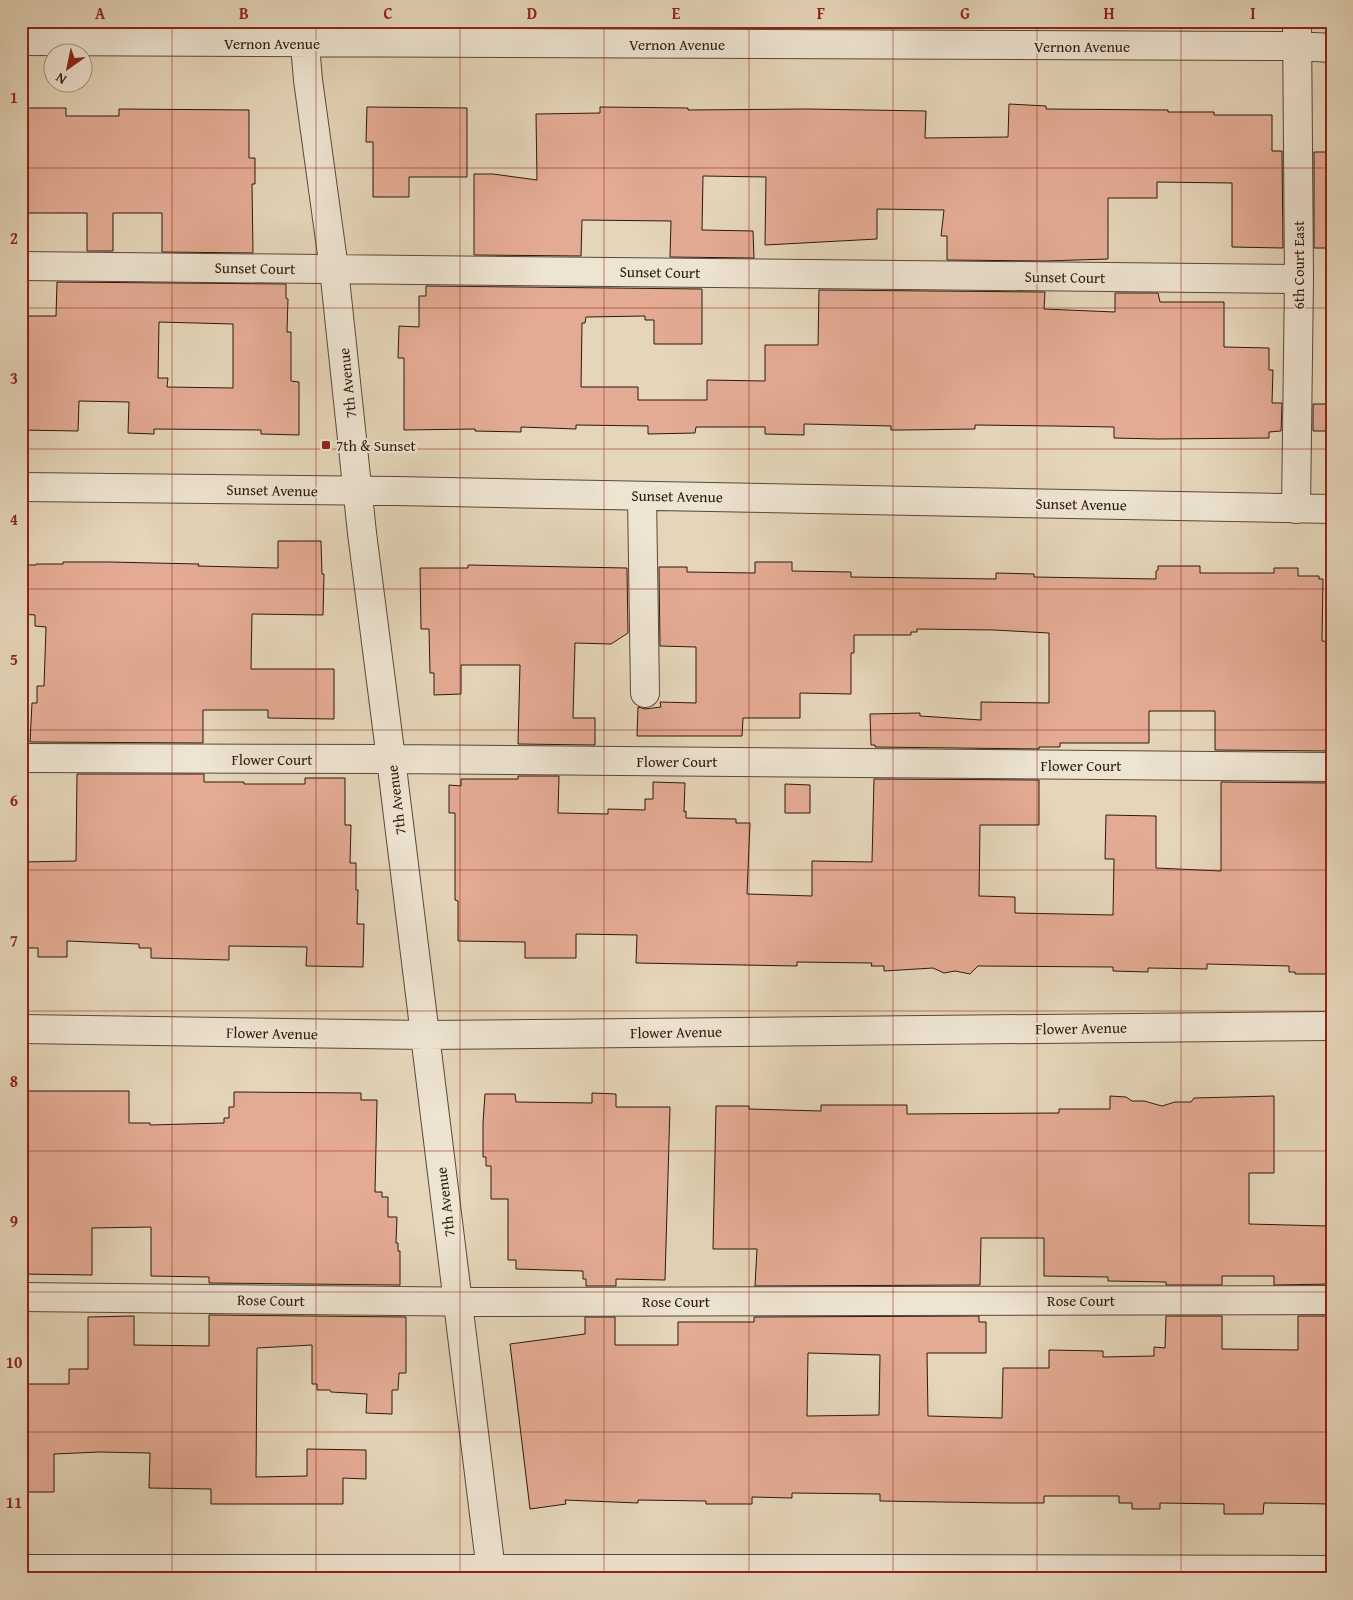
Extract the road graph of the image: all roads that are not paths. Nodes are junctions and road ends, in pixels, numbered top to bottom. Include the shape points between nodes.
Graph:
1 (304, 32) edge
2 (1297, 34) edge
3 (21, 41) edge
4 (1332, 48) edge
5 (21, 266) edge
6 (334, 269) junction
7 (1299, 279) junction
8 (21, 487) edge
9 (358, 490) junction
10 (642, 496) junction
11 (1296, 509) junction
12 (1332, 509) edge
13 (645, 693) dead end
14 (21, 758) edge
15 (392, 759) junction
16 (1332, 767) edge
17 (1332, 1026) edge
18 (21, 1029) edge
19 (425, 1035) junction
20 (21, 1298) edge
21 (1332, 1300) edge
22 (457, 1302) junction
23 (21, 1569) edge
24 (1332, 1570) edge
25 (491, 1574) edge
26 (891, 1574) edge
27 (1269, 1574) edge

1 - 2 street, Vernon Avenue
1 - 3 street, Vernon Avenue
1 - 6 street, 7th Avenue
2 - 4 street, Vernon Avenue
2 - 7 street, 6th Court East
5 - 6 street, Sunset Court
6 - 7 street, Sunset Court
6 - 9 street, 7th Avenue
7 - 11 street, 6th Court East
8 - 9 street, Sunset Avenue
9 - 10 street, Sunset Avenue
9 - 15 street, 7th Avenue
10 - 11 street, Sunset Avenue
10 - 13 street
11 - 12 street, Sunset Avenue
14 - 15 street, Flower Court
15 - 16 street, Flower Court
15 - 19 street, 7th Avenue
17 - 19 street, Flower Avenue
18 - 19 street, Flower Avenue
19 - 22 street, 7th Avenue
20 - 22 street, Rose Court
21 - 22 street, Rose Court
22 - 25 street, 7th Avenue
23 - 25 street
24 - 27 street
25 - 26 street
26 - 27 street

